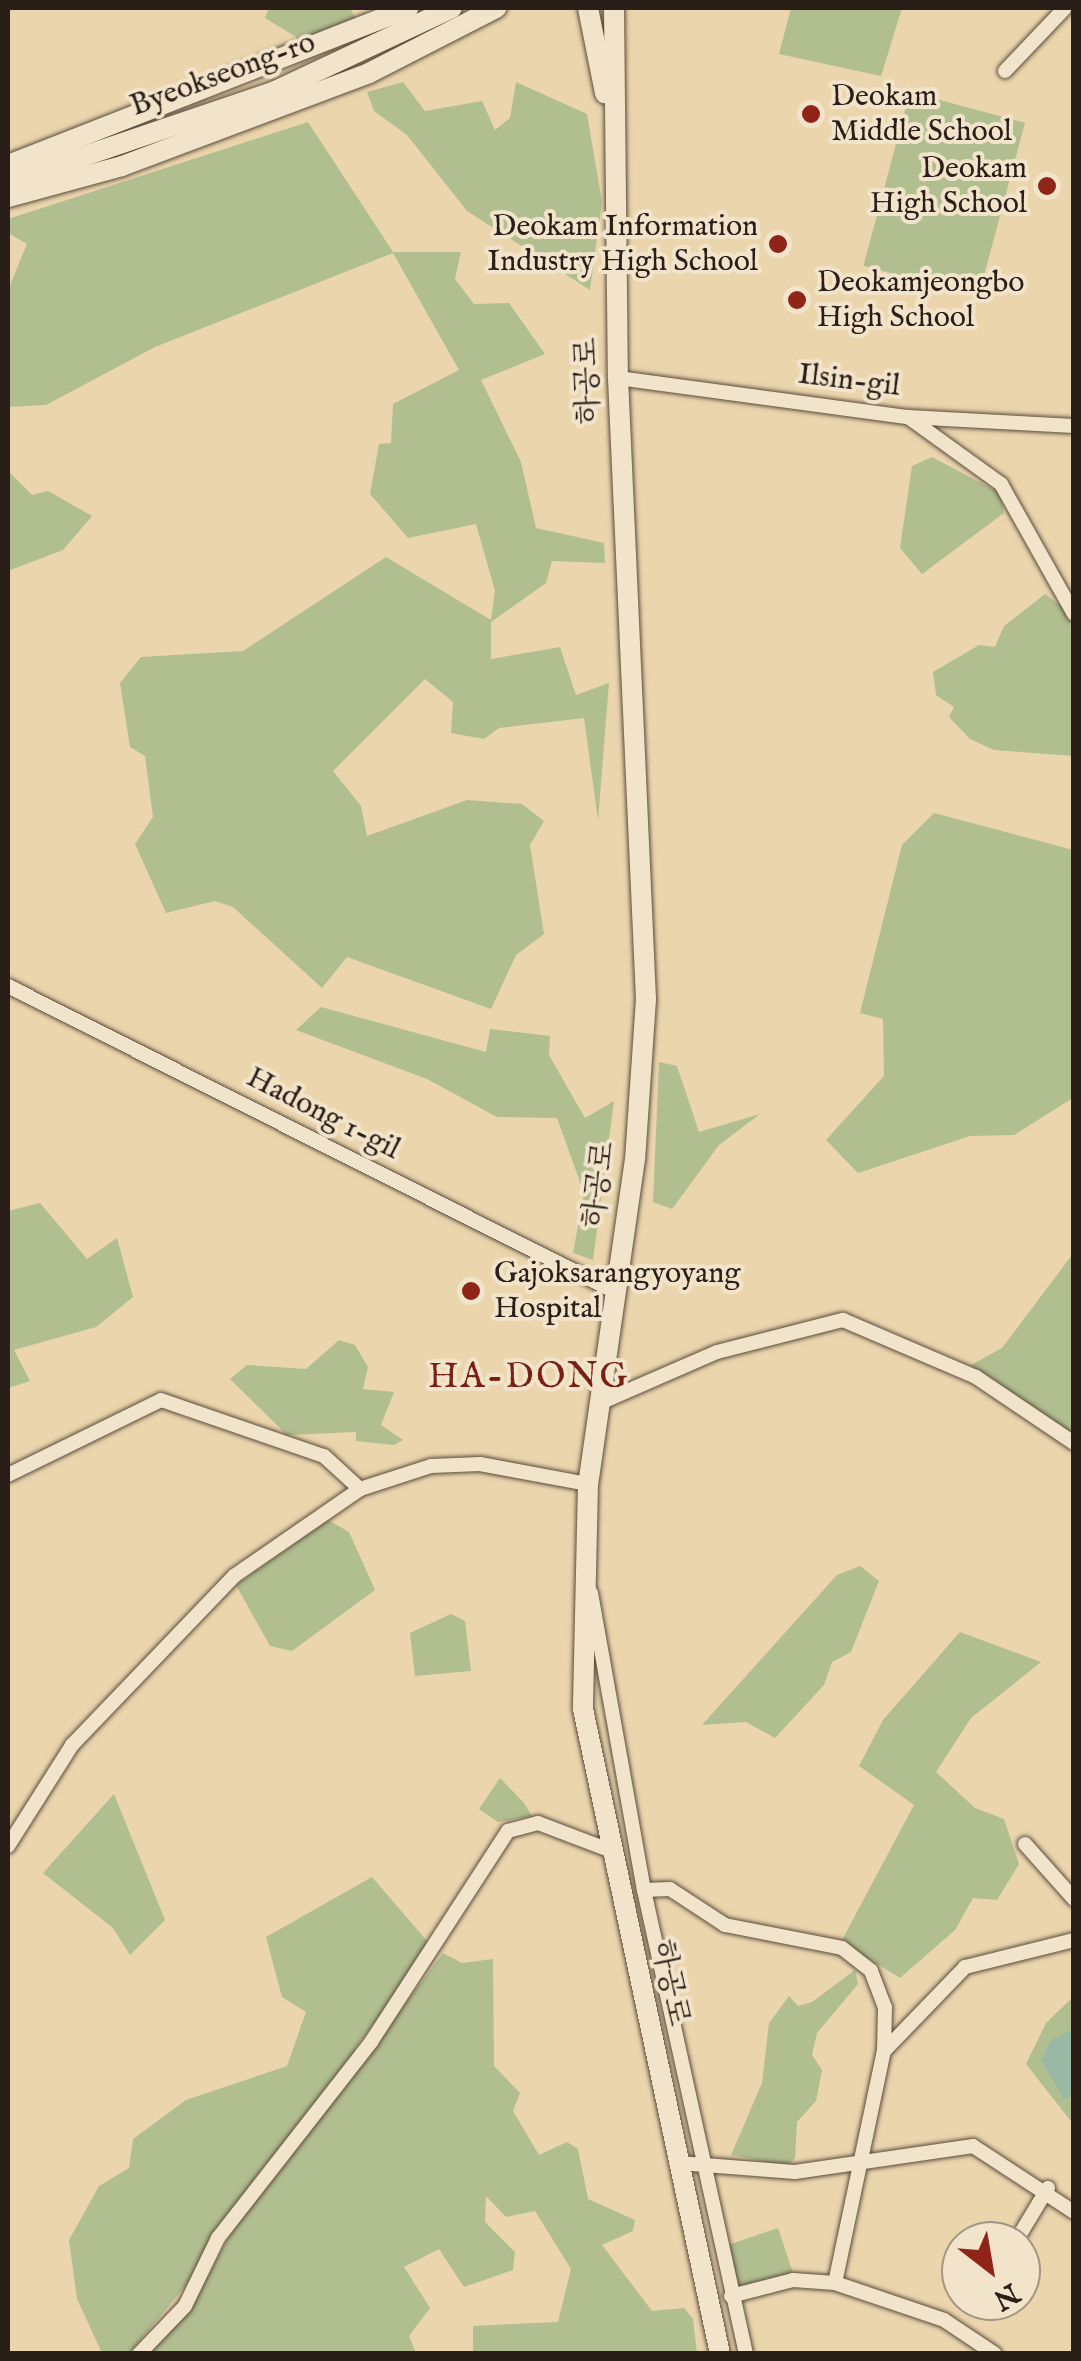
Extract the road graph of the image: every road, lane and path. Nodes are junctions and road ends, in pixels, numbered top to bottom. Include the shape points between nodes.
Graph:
1 (408, 8) edge
2 (430, 8) edge
3 (452, 8) edge
4 (496, 8) edge
5 (588, 8) edge
6 (614, 8) edge
7 (628, 8) edge
8 (1065, 8) edge
9 (1005, 71) dead end
10 (614, 77) junction
11 (613, 136) junction
12 (8, 165) edge
13 (8, 180) edge
14 (8, 197) edge
15 (618, 378) junction
16 (908, 416) junction
17 (1074, 426) edge
18 (1074, 614) edge
19 (10, 992) edge
20 (614, 1290) junction
21 (602, 1402) junction
22 (1074, 1442) edge
23 (8, 1475) edge
24 (588, 1484) junction
25 (360, 1489) junction
26 (586, 1570) junction
27 (1025, 1844) dead end
28 (8, 1846) edge
29 (608, 1850) junction
30 (644, 1890) junction
31 (1074, 1899) edge
32 (1074, 1940) edge
33 (884, 2051) junction
34 (679, 2163) junction
35 (706, 2166) junction
36 (861, 2166) junction
37 (1048, 2188) junction
38 (1074, 2212) edge
39 (1028, 2221) edge
40 (835, 2283) junction
41 (731, 2296) junction
42 (139, 2354) edge
43 (720, 2354) edge
44 (746, 2354) edge
45 (995, 2354) edge

1 - 12 main road
2 - 13 main road, Byeokseong-ro via 294,74
3 - 13 main road, Byeokseong-ro via 275,91
4 - 14 main road via 369,73 122,166
5 - 11 main road
6 - 10 main road, 하공로
7 - 10 main road
8 - 9 street
10 - 11 main road, 하공로
11 - 15 main road, 하공로
15 - 16 street, Ilsin-gil
15 - 20 main road, 하공로 via 646,999
16 - 17 street, Ilsin-gil
16 - 18 street via 1001,484 1032,524
19 - 20 street, Hadong 1-gil
20 - 21 main road, 하공로
21 - 22 street via 717,1352 844,1320 976,1377
21 - 24 main road, 하공로
23 - 25 street via 161,1400 324,1456
24 - 25 street via 480,1464 432,1466
24 - 26 main road, 하공로
25 - 28 street via 228,1582 72,1746
26 - 29 main road, 하공로 via 583,1710
26 - 30 street
27 - 31 street
29 - 34 main road, 하공로
29 - 42 street via 538,1823 508,1831 382,2026 218,2238 185,2306
30 - 33 street via 670,1889 725,1925 842,1948 870,1971 885,2008
30 - 35 street
32 - 33 street via 965,1967
33 - 36 street
34 - 35 street
34 - 43 main road, 하공로
35 - 36 street
35 - 41 street
36 - 37 street via 972,2146
36 - 40 street
37 - 38 street
37 - 39 street
40 - 41 street via 793,2280
40 - 45 street via 944,2320
41 - 44 street

